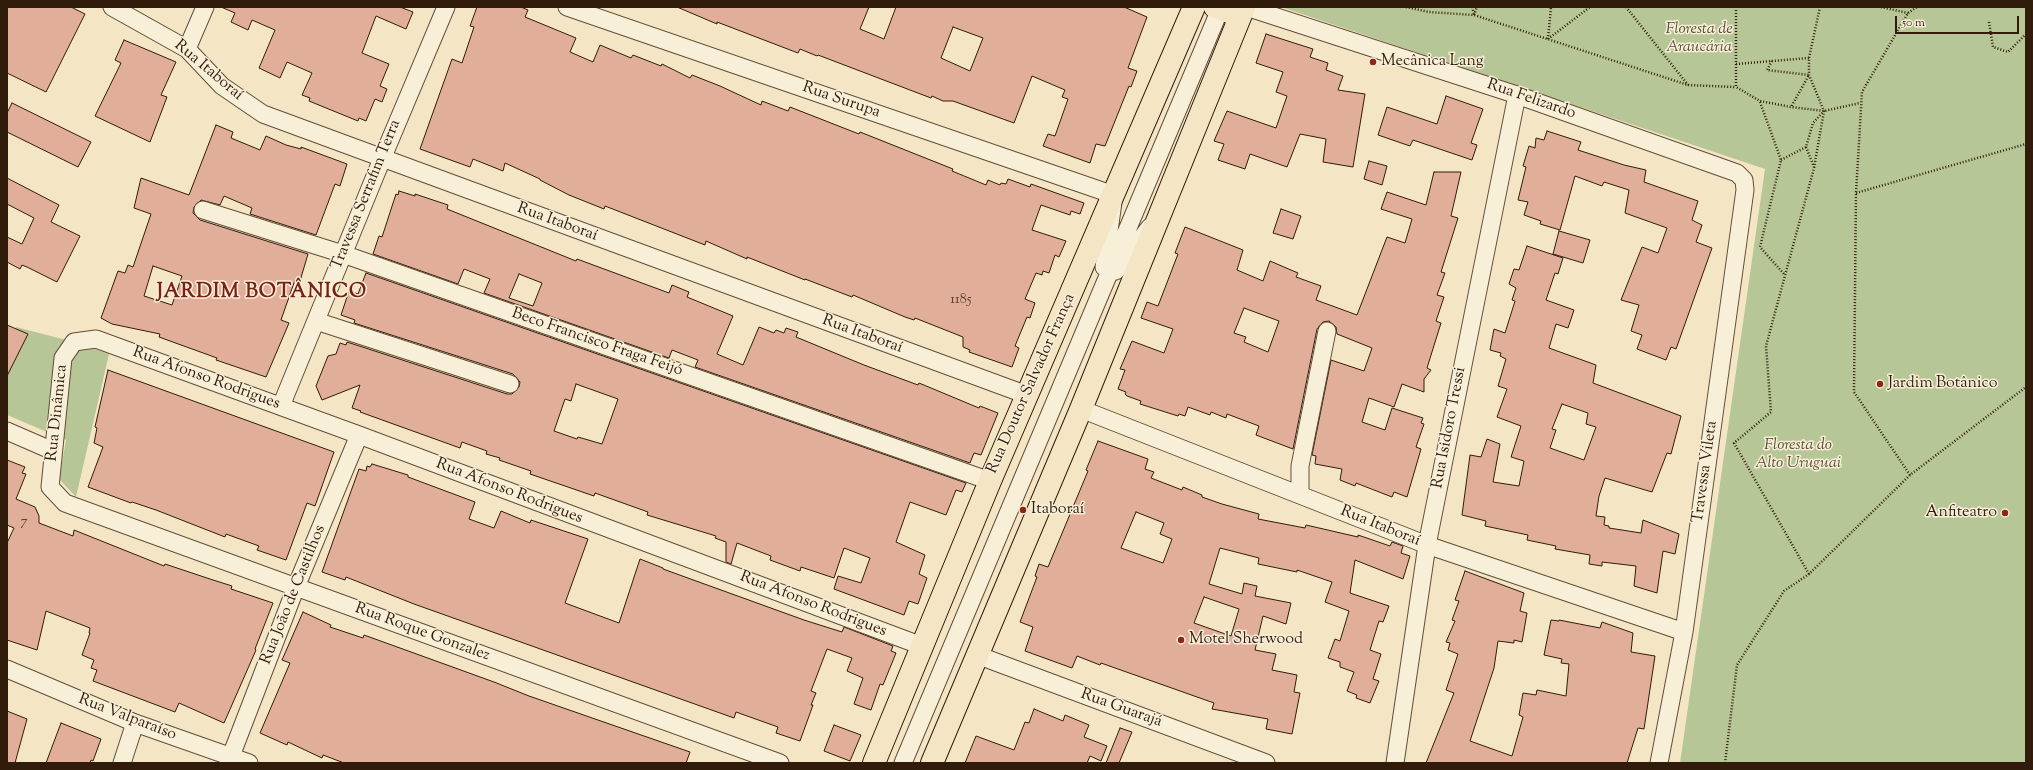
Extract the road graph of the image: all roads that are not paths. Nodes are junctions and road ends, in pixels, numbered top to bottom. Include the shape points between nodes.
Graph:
1 (112, 7) edge
2 (205, 7) edge
3 (446, 7) edge
4 (568, 7) edge
5 (1194, 7) edge
6 (1231, 9) edge
7 (187, 49) junction
8 (1517, 95) junction
9 (382, 159) junction
10 (1744, 180) joint
11 (1114, 196) junction
12 (203, 210) dead end
13 (1159, 215) junction
14 (343, 254) junction
15 (1101, 290) junction
16 (316, 321) junction
17 (1328, 331) dead end
18 (96, 339) joint
19 (510, 384) dead end
20 (1027, 395) junction
21 (281, 406) junction
22 (1081, 409) junction
23 (7, 431) edge
24 (359, 435) junction
25 (53, 451) junction
26 (990, 481) junction
27 (1300, 496) junction
28 (65, 503) joint
29 (1427, 545) junction
30 (296, 587) junction
31 (1684, 632) junction
32 (922, 646) junction
33 (977, 655) junction
34 (7, 669) edge
35 (135, 723) junction
36 (919, 724) junction
37 (231, 756) junction
38 (122, 763) edge
39 (249, 763) edge
40 (780, 763) edge
41 (874, 763) edge
42 (903, 763) edge
43 (916, 763) edge
44 (932, 763) edge
45 (1266, 763) edge
46 (1395, 763) edge
47 (1659, 763) edge

1 - 7 street, Rua Itaboraí
2 - 7 street
3 - 9 street, Travessa Serrafim Terra
4 - 11 street, Rua Surupa
5 - 11 main road, Rua Doutor Salvador França
6 - 8 street, Rua Felizardo
6 - 13 main road
6 - 15 street
7 - 9 street, Rua Itaboraí via 222,86 263,114
8 - 10 street, Rua Felizardo via 1737,173
8 - 29 street, Rua Isidoro Tressi
9 - 14 street, Travessa Serrafim Terra
9 - 20 street, Rua Itaboraí
10 - 31 street, Travessa Vileta via 1744,198
11 - 15 street
11 - 20 main road, Rua Doutor Salvador França
12 - 14 street, Beco Francisco Fraga Feijó
13 - 15 street
13 - 22 main road
14 - 16 street, Travessa Serrafim Terra
14 - 26 street, Beco Francisco Fraga Feijó
15 - 36 street
16 - 19 street
16 - 21 street, Travessa Serrafim Terra
17 - 27 street via 1300,466
18 - 21 street, Rua Afonso Rodrigues
18 - 25 street, Rua Dinâmica via 74,342 63,358
20 - 26 main road, Rua Doutor Salvador França
21 - 24 street, Rua Afonso Rodrigues
22 - 27 street, Rua Itaboraí
22 - 33 main road
23 - 25 street
24 - 30 street, Rua João de Castilhos
24 - 32 street, Rua Afonso Rodrigues
25 - 28 street, Rua Dinâmica via 50,487
26 - 32 main road, Rua Doutor Salvador França
27 - 29 street, Rua Itaboraí
28 - 30 street, Rua Roque Gonzalez
29 - 31 street, Rua Itaboraí
29 - 46 street, Rua Isidoro Tressi
30 - 37 street, Rua João de Castilhos
30 - 40 street, Rua Roque Gonzalez
31 - 47 street, Travessa Vileta
32 - 41 main road, Rua Doutor Salvador França
33 - 44 main road
33 - 45 street, Rua Guarajá
34 - 35 street, Rua Valparaíso
35 - 37 street, Rua Valparaíso
35 - 38 street
36 - 42 street
36 - 43 street
37 - 39 street, Rua Valparaíso

